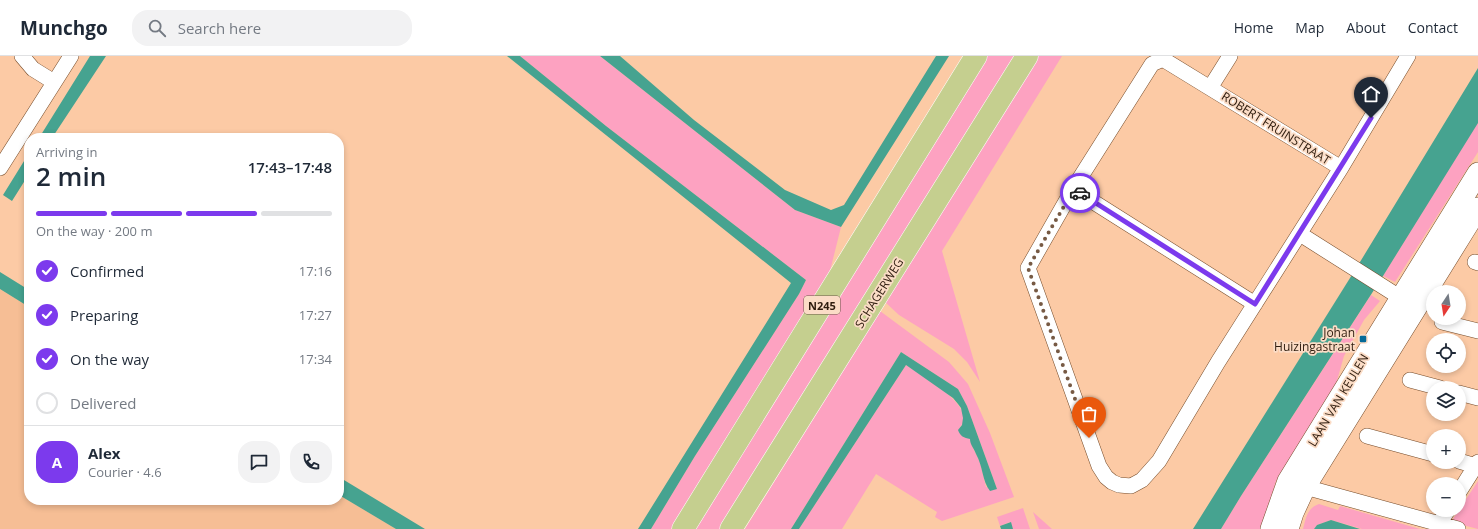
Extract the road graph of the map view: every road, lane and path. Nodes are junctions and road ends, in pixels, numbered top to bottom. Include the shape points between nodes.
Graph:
1 (22, 56) edge
2 (71, 56) edge
3 (976, 56) edge
4 (1027, 56) edge
5 (1230, 56) edge
6 (1408, 56) edge
7 (54, 82) junction
8 (1210, 88) junction
9 (0, 168) edge
10 (1341, 168) junction
11 (1478, 173) edge
12 (1074, 189) junction
13 (1478, 208) edge
14 (1300, 234) junction
15 (1408, 303) junction
16 (1255, 304) junction
17 (1454, 325) edge
18 (1478, 331) edge
19 (1410, 380) dead end
20 (1426, 384) edge
21 (1466, 395) edge
22 (1478, 398) edge
23 (1367, 436) dead end
24 (1426, 452) edge
25 (1466, 462) edge
26 (1477, 464) edge
27 (1466, 481) edge
28 (1297, 484) junction
29 (1444, 517) edge
30 (1439, 524) junction
31 (683, 529) edge
32 (731, 529) edge
33 (1271, 529) edge
34 (1288, 529) edge
35 (1458, 529) edge

1 - 7 street via 33,69
2 - 7 street
3 - 31 main road, N245
4 - 32 main road, SCHAGERWEG
5 - 8 street
6 - 10 street
7 - 9 street
8 - 10 street, ROBERT FRUINSTRAAT
8 - 12 street via 1166,61 1161,60 1152,64
10 - 14 street
11 - 15 street, LAAN VAN KEULEN
12 - 16 street
12 - 16 street via 1028,268 1099,466 1112,482 1131,486 1151,471
13 - 15 street, LAAN VAN KEULEN
14 - 15 street
14 - 16 street
15 - 28 street, LAAN VAN KEULEN
17 - 18 street
19 - 20 street
21 - 22 street
23 - 24 street
25 - 26 street
26 - 27 street
28 - 30 street
28 - 33 street, LAAN VAN KEULEN
28 - 34 street, LAAN VAN KEULEN
29 - 30 street
30 - 35 street

